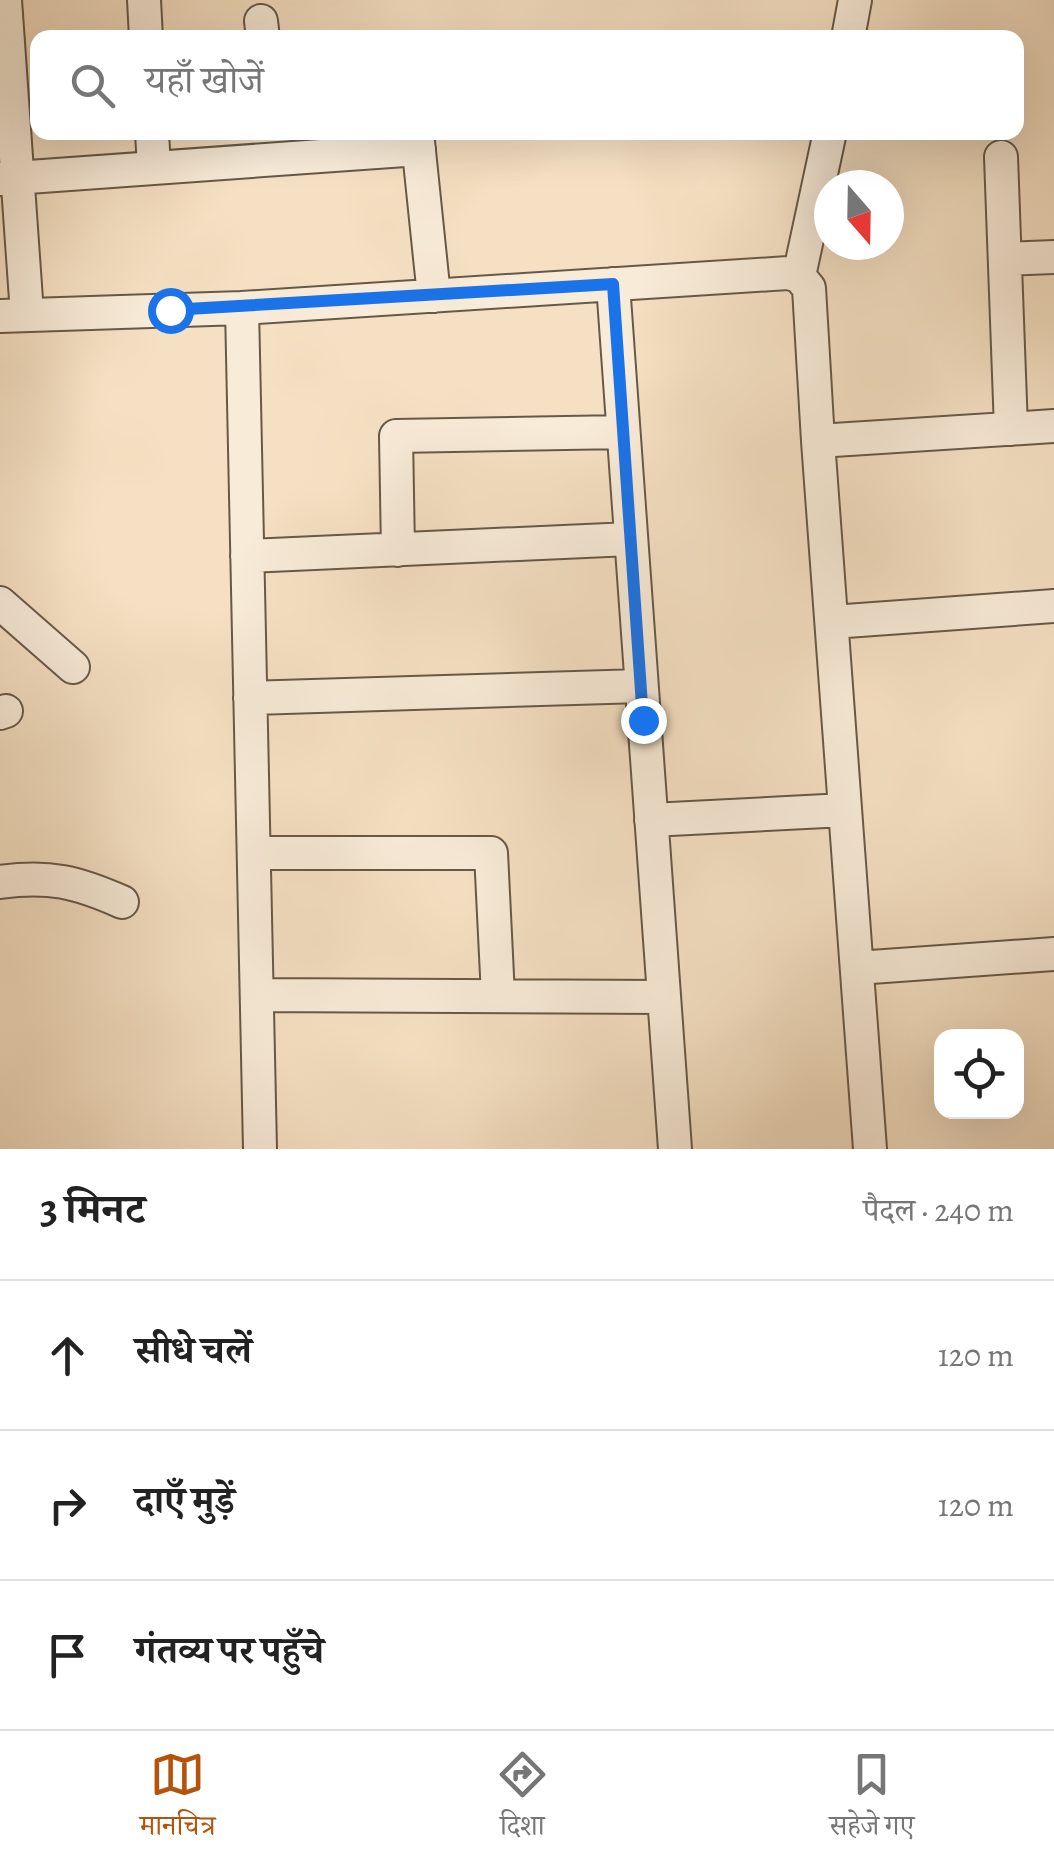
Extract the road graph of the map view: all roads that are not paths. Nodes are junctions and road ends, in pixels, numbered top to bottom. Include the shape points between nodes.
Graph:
1 (5, 0) edge
2 (144, 0) edge
3 (855, 0) edge
4 (146, 30) edge
5 (849, 30) edge
6 (152, 140) edge
7 (828, 140) edge
8 (418, 141) edge
9 (271, 146) edge
10 (1001, 157) dead end
11 (154, 168) junction
12 (9, 178) edge
13 (1054, 257) edge
14 (1005, 260) junction
15 (799, 276) junction
16 (613, 284) junction
17 (434, 296) junction
18 (242, 308) junction
19 (14, 315) edge
20 (1054, 426) edge
21 (1011, 429) junction
22 (623, 432) junction
23 (818, 440) junction
24 (630, 539) junction
25 (398, 550) junction
26 (247, 556) junction
27 (0, 604) edge
28 (1054, 606) edge
29 (832, 622) junction
30 (73, 666) dead end
31 (641, 686) junction
32 (250, 698) junction
33 (846, 810) junction
34 (651, 820) junction
35 (254, 853) junction
36 (0, 882) edge
37 (122, 902) dead end
38 (1054, 954) edge
39 (856, 968) junction
40 (257, 994) junction
41 (498, 996) junction
42 (664, 997) junction
43 (260, 1149) edge
44 (675, 1149) edge
45 (870, 1149) edge

1 - 12 street
2 - 4 street
3 - 5 street
6 - 11 street
7 - 15 street
8 - 9 street
8 - 17 street
9 - 11 street
10 - 14 street
11 - 12 street
12 - 19 street
13 - 14 street
14 - 21 street
15 - 16 street
15 - 23 street via 809,288
16 - 17 street
16 - 22 street
17 - 18 street
18 - 19 street
18 - 26 street
20 - 21 street
21 - 23 street
22 - 24 street
22 - 25 street via 396,436
23 - 29 street
24 - 25 street
24 - 31 street
25 - 26 street
26 - 32 street
27 - 30 street
28 - 29 street
29 - 33 street
31 - 32 street
31 - 34 street
32 - 35 street
33 - 34 street
33 - 39 street
34 - 42 street
35 - 40 street
35 - 41 street via 491,853
36 - 37 street via 60,880
38 - 39 street
39 - 45 street
40 - 41 street
40 - 43 street
41 - 42 street
42 - 44 street

